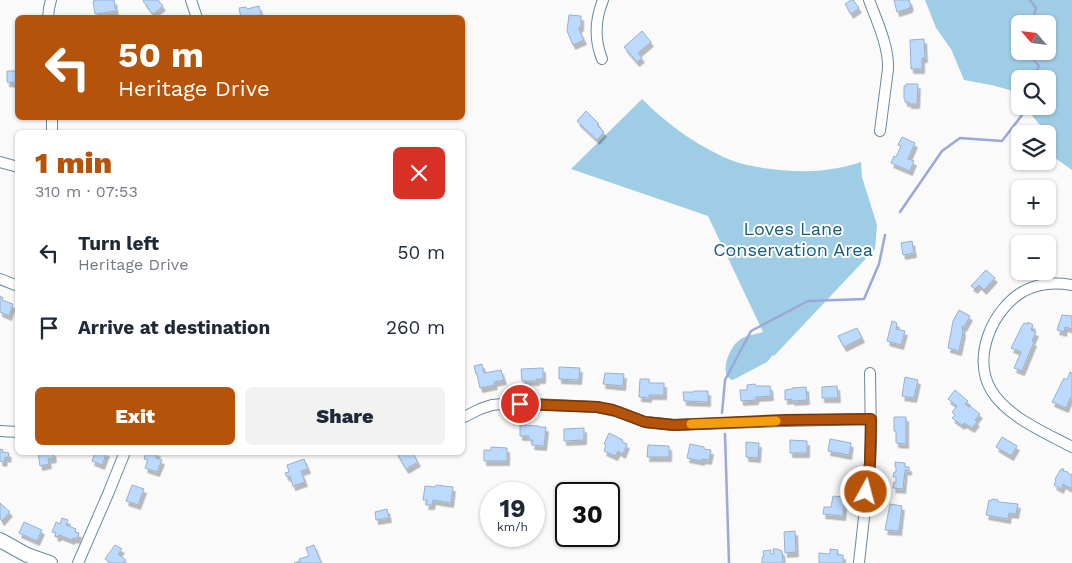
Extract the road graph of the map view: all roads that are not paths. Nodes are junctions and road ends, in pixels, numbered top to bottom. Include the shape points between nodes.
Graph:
1 (51, 0) edge
2 (191, 0) edge
3 (603, 0) edge
4 (869, 0) edge
5 (48, 15) edge
6 (196, 15) edge
7 (602, 59) dead end
8 (880, 131) dead end
9 (0, 162) edge
10 (15, 167) edge
11 (0, 279) edge
12 (15, 285) edge
13 (1072, 285) edge
14 (870, 373) dead end
15 (465, 416) edge
16 (871, 419) junction
17 (0, 431) edge
18 (15, 432) edge
19 (1072, 447) edge
20 (124, 455) edge
21 (0, 540) edge
22 (50, 563) edge
23 (78, 563) edge
24 (859, 563) edge

1 - 5 street
2 - 6 street
3 - 7 street via 596,32
4 - 8 street via 888,61
9 - 10 street
11 - 12 street
13 - 19 street via 1040,284 1007,303 987,336 984,353 985,374 992,390 1006,407 1023,421
14 - 16 street
15 - 16 street via 492,405 513,403 597,407 645,422 674,425
16 - 24 street via 870,463
17 - 18 street
20 - 23 street
21 - 22 street

